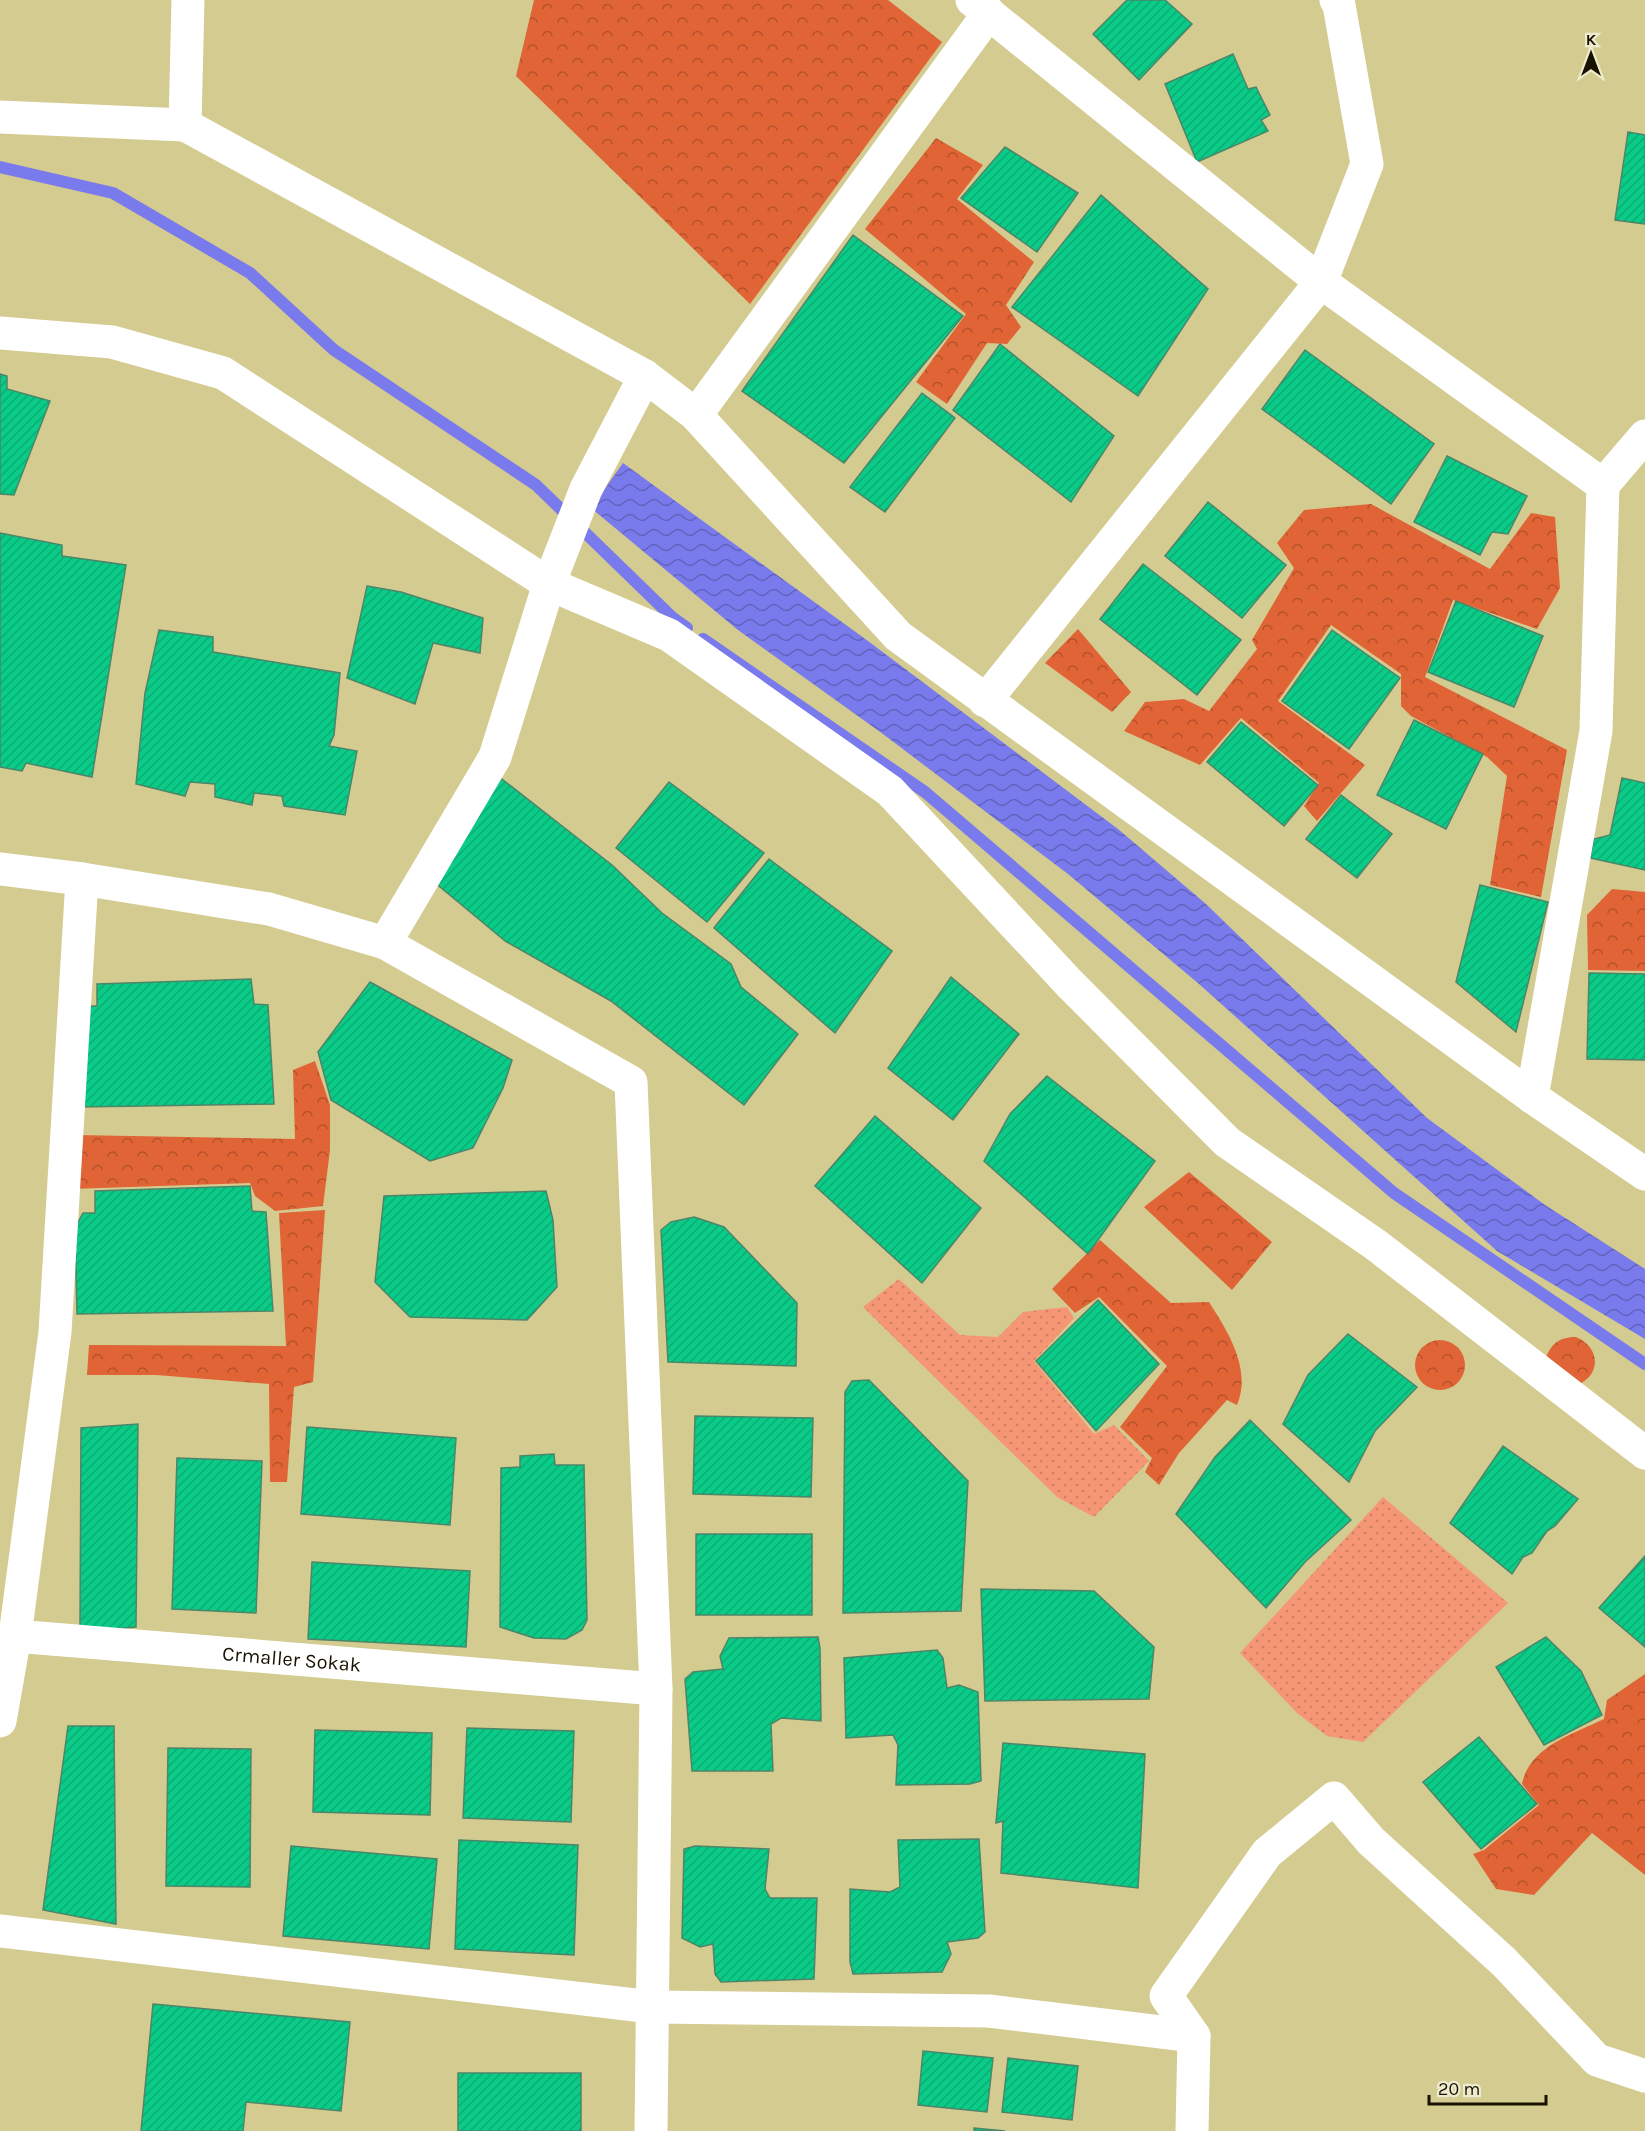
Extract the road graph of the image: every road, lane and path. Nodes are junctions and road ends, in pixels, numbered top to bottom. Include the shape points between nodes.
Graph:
1 (188, 0) edge
2 (1338, 2) edge
3 (980, 7) edge
4 (0, 117) edge
5 (185, 125) junction
6 (1321, 282) junction
7 (0, 333) edge
8 (645, 376) junction
9 (696, 415) junction
10 (1645, 436) edge
11 (1603, 485) junction
12 (549, 584) junction
13 (985, 701) junction
14 (0, 869) edge
15 (82, 879) junction
16 (385, 943) junction
17 (1532, 1097) junction
18 (1645, 1174) edge
19 (1645, 1453) edge
20 (15, 1636) junction
21 (656, 1689) junction
22 (0, 1721) edge
23 (0, 1931) edge
24 (652, 2007) junction
25 (1194, 2036) junction
26 (1645, 2076) edge
27 (651, 2131) edge
28 (1192, 2131) edge

1 - 5 street
2 - 6 street via 1367,164
3 - 6 street
3 - 9 street
4 - 5 street
5 - 8 street
6 - 11 street
6 - 13 street
7 - 12 street via 112,342 223,373
8 - 9 street
8 - 12 street via 585,489
9 - 13 street via 898,636
10 - 11 street
11 - 17 street via 1596,731
12 - 16 street via 495,757
12 - 19 street via 669,635 890,791 1069,983 1227,1142 1376,1245
13 - 17 street
14 - 15 street
15 - 16 street via 269,909
15 - 20 street via 56,1332
16 - 21 street via 631,1082
17 - 18 street
20 - 21 street, Crmaller Sokak
20 - 22 street
21 - 24 street
23 - 24 street
24 - 25 street via 989,2011
24 - 27 street
25 - 26 street via 1166,1996 1267,1854 1334,1798 1371,1841 1504,1962 1598,2060
25 - 28 street

